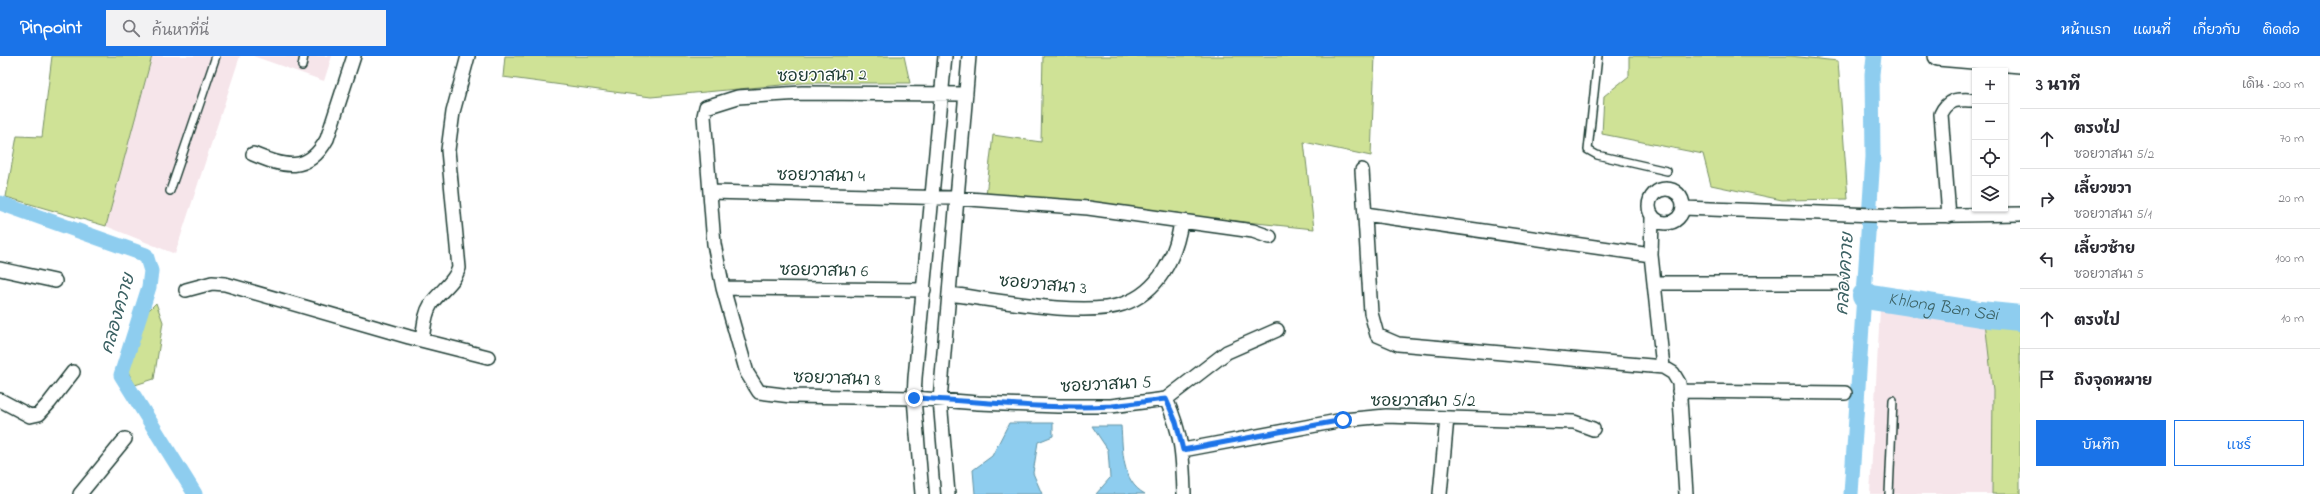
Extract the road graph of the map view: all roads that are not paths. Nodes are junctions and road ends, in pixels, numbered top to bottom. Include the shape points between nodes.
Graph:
1 (216, 56) edge
2 (304, 56) edge
3 (354, 56) edge
4 (468, 56) edge
5 (945, 56) edge
6 (969, 56) edge
7 (1598, 56) edge
8 (1938, 56) edge
9 (2020, 63) edge
10 (302, 66) dead end
11 (941, 93) junction
12 (966, 94) junction
13 (1972, 100) edge
14 (253, 154) dead end
15 (1362, 170) dead end
16 (1667, 171) dead end
17 (170, 191) dead end
18 (710, 192) junction
19 (932, 197) junction
20 (956, 198) junction
21 (1683, 208) junction
22 (1365, 214) junction
23 (2020, 214) edge
24 (1949, 216) junction
25 (1652, 217) junction
26 (1181, 222) junction
27 (1270, 237) dead end
28 (1651, 255) junction
29 (0, 270) edge
30 (55, 281) dead end
31 (1654, 283) junction
32 (1840, 283) dead end
33 (723, 288) junction
34 (186, 290) dead end
35 (924, 290) junction
36 (949, 294) junction
37 (1277, 330) dead end
38 (422, 340) junction
39 (488, 357) dead end
40 (1663, 367) junction
41 (72, 372) dead end
42 (1679, 391) junction
43 (1844, 393) dead end
44 (914, 398) junction
45 (1166, 399) junction
46 (0, 400) edge
47 (940, 400) junction
48 (1893, 400) dead end
49 (1447, 418) junction
50 (1593, 429) dead end
51 (125, 439) dead end
52 (1183, 450) junction
53 (80, 494) edge
54 (922, 494) edge
55 (948, 494) edge
56 (1184, 494) edge
57 (1440, 494) edge
58 (1686, 494) edge
59 (1889, 494) edge

1 - 17 lane
2 - 10 lane
3 - 14 street via 327,140 320,152 310,161 294,164 276,163
4 - 38 street via 453,112 448,150 459,268 457,276 431,304 426,314
5 - 11 street
6 - 12 street
7 - 16 lane via 1588,150 1597,155
8 - 9 main road
11 - 12 street, ซอยวาสนา 2
11 - 18 street, ซอยวาสนา 2 via 802,93 738,97 706,107 704,116
11 - 19 street
12 - 20 street
13 - 24 street via 1955,100 1946,105 1941,114
15 - 22 street
18 - 19 street, ซอยวาสนา 4
18 - 33 street via 714,244
19 - 20 street, ซอยวาสนา 4
19 - 35 street
20 - 26 street, ซอยวาสนา 4 via 1088,208
20 - 36 street
21 - 24 street
21 - 25 street via 1678,218 1667,223
21 - 25 street via 1677,193 1661,189 1649,201 1649,212
22 - 28 street
22 - 40 street via 1371,313 1377,335 1398,344
23 - 24 street
25 - 28 street
26 - 27 street, ซอยวาสนา 4 via 1253,231
26 - 36 street, ซอยวาสนา 3 via 1177,245 1169,265 1156,282 1124,304 1071,309
28 - 31 street
29 - 30 street
31 - 32 street
31 - 40 street
33 - 35 street, ซอยวาสนา 6
33 - 44 street, ซอยวาสนา 8 via 747,373 759,392 790,396
34 - 38 street via 212,283 225,284
35 - 44 street
36 - 47 street
37 - 45 street, ซอยวาสนา 5 via 1227,352
38 - 39 street
40 - 42 street via 1676,376
41 - 46 street via 39,414 30,416
42 - 43 street
42 - 58 street
44 - 47 street, ซอยวาสนา 8
44 - 54 street
45 - 47 street, ซอยวาสนา 5 via 1111,406 978,404
45 - 52 street via 1176,422
47 - 55 street
48 - 59 lane
49 - 50 street, ซอยวาสนา 5/2 via 1574,422
49 - 52 street, ซอยวาสนา 5/2 via 1386,416 1343,420
49 - 57 street
51 - 53 street
52 - 56 street

